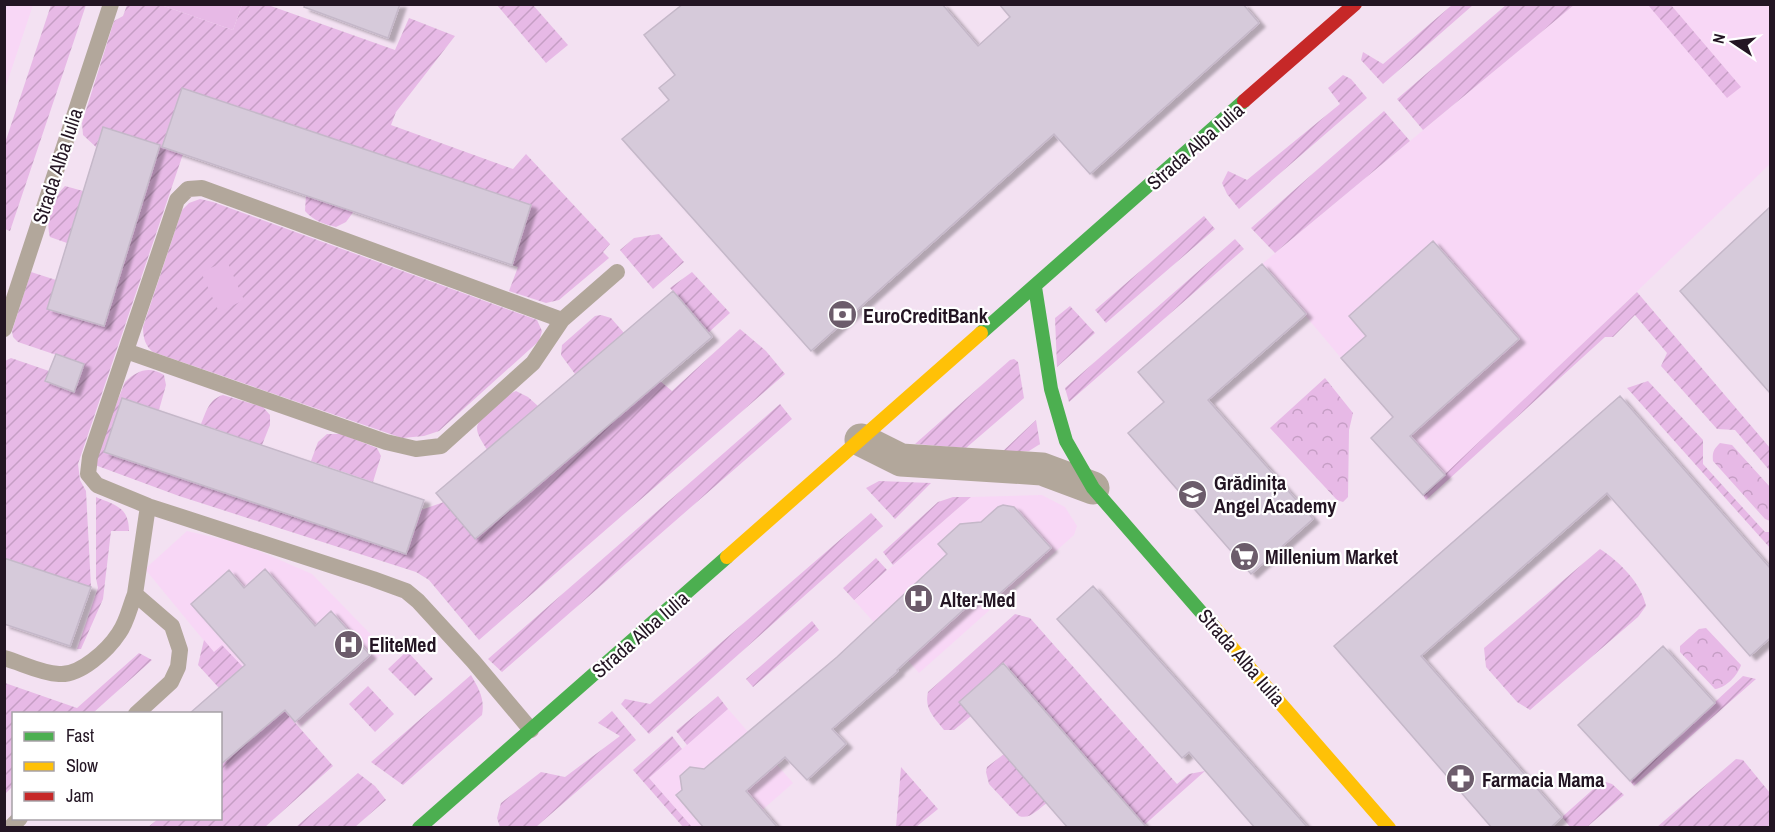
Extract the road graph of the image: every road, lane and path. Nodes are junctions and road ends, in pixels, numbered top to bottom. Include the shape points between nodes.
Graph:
1 (111, 4) edge
2 (1355, 4) edge
3 (617, 272) dead end
4 (1035, 287) junction
5 (562, 320) junction
6 (4, 329) edge
7 (126, 351) junction
8 (861, 440) junction
9 (1093, 488) junction
10 (148, 506) junction
11 (135, 594) junction
12 (4, 658) edge
13 (138, 712) edge
14 (531, 730) junction
15 (419, 828) edge
16 (1389, 828) edge

1 - 6 lane, Strada Alba Iulia
2 - 4 main road, Strada Alba Iulia
3 - 5 lane
4 - 8 main road, Strada Alba Iulia
4 - 9 main road, Strada Alba Iulia via 1051,389 1066,441
5 - 7 lane via 533,363 441,446 416,449
5 - 7 lane via 202,188 189,189 177,200
7 - 10 lane via 90,457 88,474 97,485
8 - 9 street, Strada Alba Iulia via 901,460 1042,469
8 - 14 main road, Strada Alba Iulia
9 - 16 main road, Strada Alba Iulia
10 - 11 lane
10 - 14 lane via 406,591 433,615
11 - 12 lane via 120,633 95,659 72,673 61,674
11 - 13 lane via 172,626 180,650 171,682
14 - 15 main road, Strada Alba Iulia

